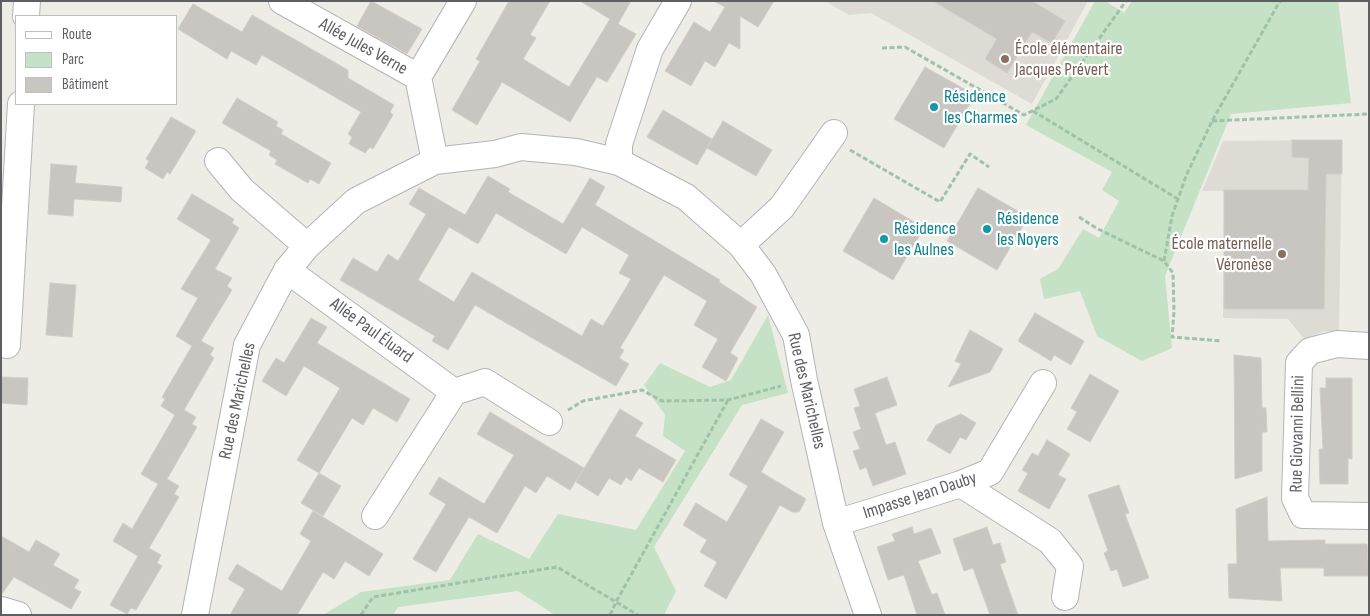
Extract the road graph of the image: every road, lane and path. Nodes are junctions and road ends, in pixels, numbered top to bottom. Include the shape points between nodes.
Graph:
1 (27, 1) edge
2 (282, 1) edge
3 (463, 1) edge
4 (678, 1) edge
5 (1126, 1) edge
6 (1280, 1) edge
7 (26, 15) edge
8 (882, 48) dead end
9 (418, 77) junction
10 (21, 105) edge
11 (1033, 111) junction
12 (1369, 114) edge
13 (1212, 121) junction
14 (832, 136) joint
15 (218, 161) dead end
16 (435, 162) junction
17 (619, 162) junction
18 (989, 167) dead end
19 (1178, 199) junction
20 (1079, 217) dead end
21 (741, 245) junction
22 (307, 246) junction
23 (1164, 261) junction
24 (287, 270) junction
25 (1222, 341) dead end
26 (7, 345) dead end
27 (1369, 346) edge
28 (804, 380) junction
29 (1043, 384) dead end
30 (454, 392) junction
31 (728, 400) junction
32 (549, 422) joint
33 (961, 484) junction
34 (375, 516) dead end
35 (1369, 516) edge
36 (836, 523) junction
37 (1065, 597) dead end
38 (616, 602) junction
39 (1, 610) edge
40 (18, 615) edge
41 (195, 615) edge
42 (361, 615) edge
43 (610, 615) edge
44 (638, 615) edge
45 (868, 615) edge

1 - 7 street
2 - 9 street, Allée Jules Verne
3 - 9 street, Allée Jules Verne
4 - 17 street via 650,49 619,144
5 - 11 path via 1056,99
6 - 13 path
8 - 11 path via 905,47 1024,115
9 - 16 street, Allée Jules Verne
10 - 26 street
11 - 19 path
12 - 13 path
13 - 19 path
14 - 18 path via 940,202 970,154
14 - 21 street via 782,207
15 - 22 street via 242,190
16 - 17 street, Rue des Marichelles via 521,147 576,152
16 - 22 street, Rue des Marichelles via 356,201
17 - 21 street, Rue des Marichelles via 686,197
19 - 23 path
20 - 23 path
21 - 28 street, Rue des Marichelles via 763,274 796,335
22 - 24 street, Rue des Marichelles
23 - 25 path via 1173,273 1172,337
24 - 30 street, Allée Paul Éluard
24 - 41 street, Rue des Marichelles via 247,345
27 - 35 street, Rue Giovanni Bellini via 1337,344 1310,351 1299,363 1294,498 1303,515
28 - 31 path
28 - 36 street, Rue des Marichelles
29 - 33 street, Impasse Jean Dauby via 990,472
30 - 32 street via 485,382
30 - 34 street
31 - 32 path via 662,401 642,390 583,401
31 - 38 path
33 - 36 street, Impasse Jean Dauby
33 - 37 street via 1050,542 1070,566
36 - 45 street, Rue des Marichelles
38 - 42 path via 557,567 373,597
38 - 43 path
38 - 44 path
39 - 40 street

